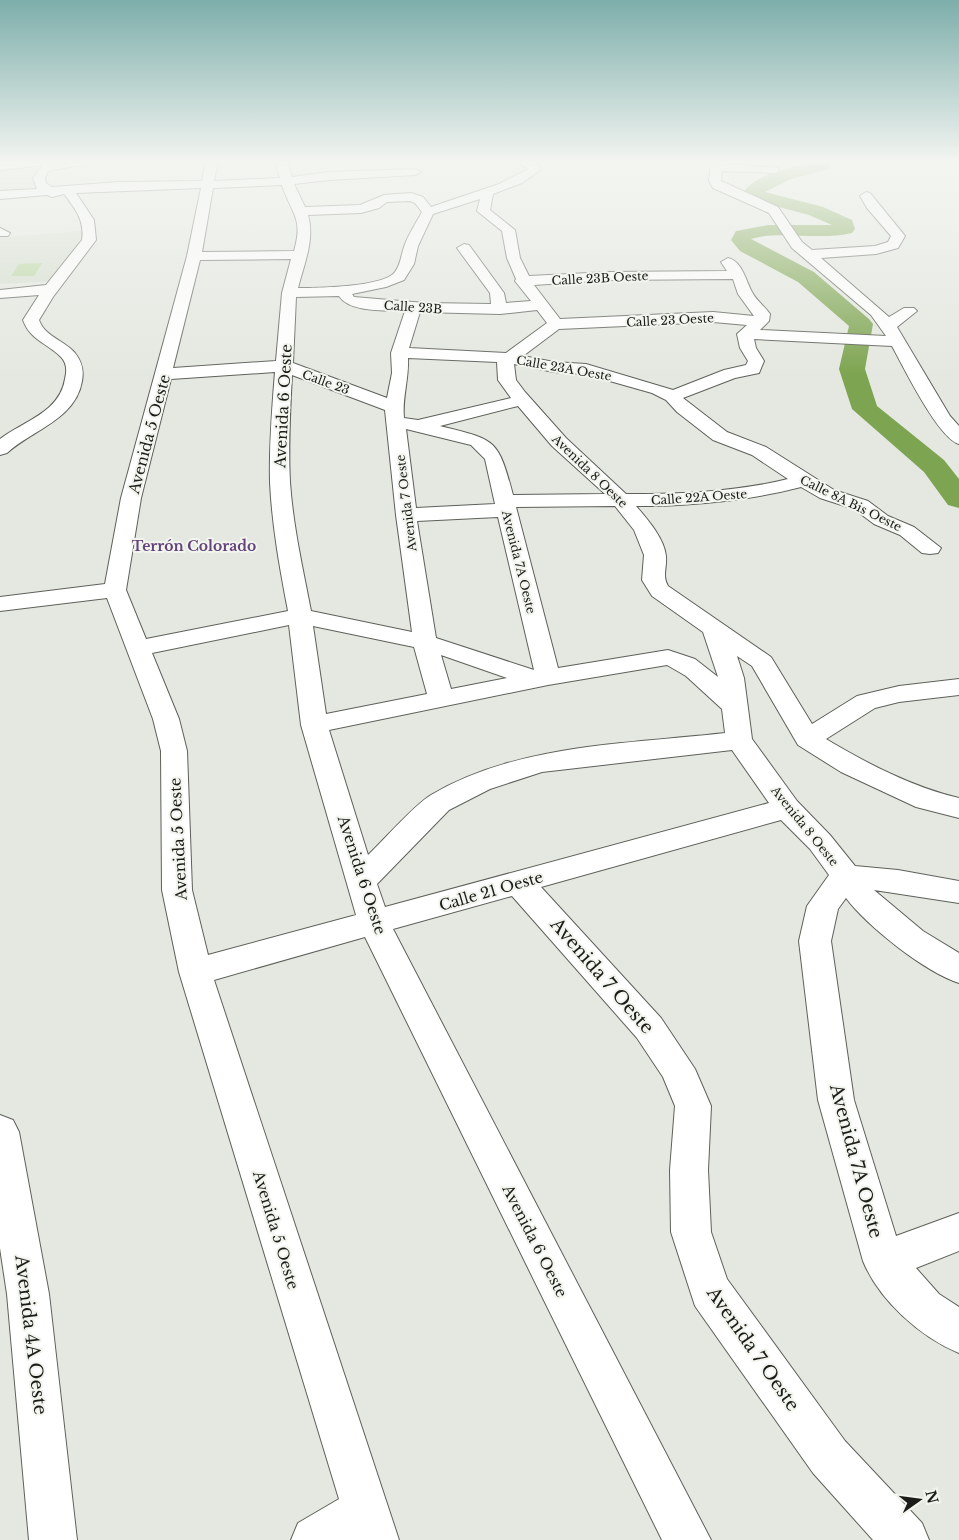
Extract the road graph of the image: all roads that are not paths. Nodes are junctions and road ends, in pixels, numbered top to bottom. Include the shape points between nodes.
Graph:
1 (91, 232) edge
2 (199, 232) edge
3 (304, 232) edge
4 (419, 232) edge
5 (508, 232) edge
6 (787, 232) edge
7 (894, 232) edge
8 (464, 248) dead end
9 (300, 255) junction
10 (807, 255) junction
11 (194, 256) junction
12 (732, 257) dead end
13 (738, 275) junction
14 (522, 281) junction
15 (52, 290) junction
16 (343, 291) junction
17 (288, 293) junction
18 (0, 294) edge
19 (542, 305) junction
20 (414, 308) junction
21 (500, 309) junction
22 (909, 311) dead end
23 (761, 321) junction
24 (555, 324) junction
25 (745, 334) junction
26 (893, 336) junction
27 (399, 353) junction
28 (509, 358) junction
29 (284, 366) junction
30 (165, 374) junction
31 (672, 396) junction
32 (523, 400) junction
33 (396, 415) junction
34 (417, 425) junction
35 (959, 438) edge
36 (0, 449) edge
37 (803, 481) junction
38 (623, 501) junction
39 (505, 506) junction
40 (406, 515) junction
41 (930, 548) dead end
42 (115, 590) junction
43 (0, 604) edge
44 (300, 616) junction
45 (713, 627) junction
46 (426, 642) junction
47 (138, 648) junction
48 (542, 678) junction
49 (959, 687) edge
50 (441, 698) junction
51 (734, 706) junction
52 (314, 724) junction
53 (807, 739) junction
54 (739, 740) junction
55 (787, 808) junction
56 (959, 808) edge
57 (845, 876) junction
58 (362, 880) junction
59 (519, 883) junction
60 (959, 892) edge
61 (374, 924) junction
62 (959, 970) edge
63 (195, 972) junction
64 (0, 1132) edge
65 (959, 1232) edge
66 (883, 1260) junction
67 (959, 1332) edge
68 (370, 1525) edge
69 (54, 1540) edge
70 (315, 1540) edge
71 (686, 1540) edge
72 (905, 1540) edge

1 - 15 street via 89,240
2 - 11 street, Avenida 5 Oeste
3 - 9 street, Avenida 6 Oeste
4 - 16 street via 399,277
5 - 14 street
6 - 10 street
7 - 10 street via 898,236 893,244 876,250
8 - 21 street via 497,294
9 - 11 street
9 - 17 street, Avenida 6 Oeste
10 - 26 street via 876,312
11 - 30 street, Avenida 5 Oeste
12 - 13 street via 729,264
13 - 14 street, Calle 23B Oeste
13 - 23 street via 745,294 762,314
14 - 19 street
15 - 18 street
15 - 36 street via 34,310 31,319 36,330 66,351 76,376 68,397 56,411
16 - 17 street
16 - 20 street, Calle 23B via 348,300 355,302
17 - 29 street, Avenida 6 Oeste
19 - 21 street, Calle 23B
19 - 24 street
20 - 21 street, Calle 23B
20 - 27 street, Avenida 7 Oeste
22 - 26 street via 897,318
23 - 24 street, Calle 23 Oeste via 713,316
23 - 25 street
24 - 28 street
25 - 26 street via 854,338
25 - 31 street via 748,348 756,361 753,369 730,374
26 - 35 street via 942,418
27 - 28 street
27 - 33 street, Avenida 7 Oeste
28 - 31 street, Calle 23A Oeste via 554,367 586,369
28 - 32 street, Avenida 8 Oeste via 505,362 507,380
29 - 30 street, Calle 23
29 - 33 street, Calle 23
29 - 44 street, Avenida 6 Oeste via 278,446 280,484 286,544
30 - 42 street, Avenida 5 Oeste via 131,498
31 - 37 street, Calle 8A Bis Oeste via 720,436 759,451
32 - 34 street
32 - 38 street, Avenida 8 Oeste via 559,442
33 - 34 street, Calle 23
33 - 40 street, Avenida 7 Oeste
34 - 39 street, Avenida 7A Oeste via 478,442 487,450 494,458
37 - 38 street, Calle 22A Oeste via 733,496
37 - 41 street, Calle 8A Bis Oeste via 827,494 860,505
38 - 39 street, Calle 22A Oeste
38 - 45 street, Avenida 8 Oeste via 644,529 655,554 653,580 660,591
39 - 40 street, Calle 22A Oeste
39 - 48 street, Avenida 7A Oeste
40 - 46 street, Avenida 7 Oeste
42 - 43 street
42 - 47 street, Avenida 5 Oeste
44 - 46 street
44 - 47 street
44 - 52 street, Avenida 6 Oeste
45 - 51 street, Avenida 8 Oeste via 731,678
45 - 53 street via 762,662
46 - 48 street
46 - 50 street, Avenida 7 Oeste
47 - 63 street, Avenida 5 Oeste via 166,719 174,751 177,890
48 - 50 street
48 - 51 street via 675,658
49 - 53 street via 866,702
50 - 52 street
51 - 54 street, Avenida 8 Oeste
52 - 58 street, Avenida 6 Oeste
53 - 56 street via 851,766 918,797
54 - 55 street, Avenida 8 Oeste
54 - 58 street via 540,763 480,782 439,802
55 - 57 street, Avenida 8 Oeste via 820,842
55 - 59 street, Calle 21 Oeste
57 - 60 street, Avenida 8 Oeste
57 - 62 street via 864,899 912,940
57 - 66 street, Avenida 7A Oeste via 823,906 815,941 836,1100
58 - 61 street, Avenida 6 Oeste
59 - 61 street, Calle 21 Oeste
59 - 72 street, Avenida 7 Oeste via 648,1028 677,1069 693,1106 689,1170 691,1232 710,1291 829,1457
61 - 63 street, Calle 21 Oeste
61 - 71 street, Avenida 6 Oeste
63 - 68 street, Avenida 5 Oeste
64 - 69 street, Avenida 4A Oeste via 28,1294
65 - 66 street
66 - 67 street, Avenida 7A Oeste via 924,1308
68 - 70 street

